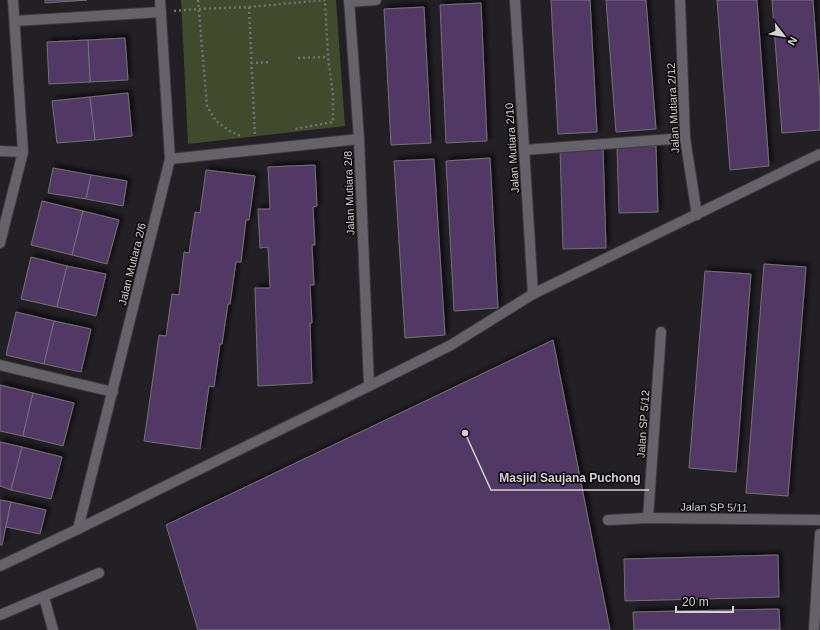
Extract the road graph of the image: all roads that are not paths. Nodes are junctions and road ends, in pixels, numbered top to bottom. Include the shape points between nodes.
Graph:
1 (13, 0) edge
2 (160, 0) edge
3 (376, 0) edge
4 (515, 0) edge
5 (680, 0) edge
6 (349, 1) edge
7 (161, 12) junction
8 (15, 20) junction
9 (685, 138) junction
10 (359, 140) junction
11 (524, 150) junction
12 (0, 151) edge
13 (23, 152) junction
14 (820, 154) edge
15 (170, 159) junction
16 (696, 215) junction
17 (0, 243) edge
18 (533, 294) junction
19 (661, 332) dead end
20 (0, 365) edge
21 (370, 386) junction
22 (113, 392) junction
23 (648, 518) junction
24 (608, 520) dead end
25 (820, 520) edge
26 (78, 529) junction
27 (820, 534) edge
28 (0, 566) edge
29 (99, 573) dead end
30 (44, 597) junction
31 (0, 615) edge
32 (53, 630) edge
33 (814, 630) edge

1 - 8 street
2 - 7 street, Jalan Mutiara 2/6
3 - 6 street
4 - 11 street, Jalan Mutiara 2/10
5 - 9 street, Jalan Mutiara 2/12
6 - 10 street, Jalan Mutiara 2/8
7 - 8 street
7 - 15 street, Jalan Mutiara 2/6
8 - 13 street
9 - 11 street
9 - 16 street, Jalan Mutiara 2/12
10 - 15 street
10 - 21 street, Jalan Mutiara 2/8
11 - 18 street, Jalan Mutiara 2/10
12 - 13 street
13 - 17 street
14 - 16 street
15 - 22 street, Jalan Mutiara 2/6
16 - 18 street
18 - 21 street via 451,345
19 - 23 street, Jalan SP 5/12
20 - 22 street
21 - 26 street
22 - 26 street, Jalan Mutiara 2/6
23 - 24 street, Jalan SP 5/11
23 - 25 street, Jalan SP 5/11
26 - 28 street
27 - 33 street
29 - 30 street
30 - 31 street
30 - 32 street

